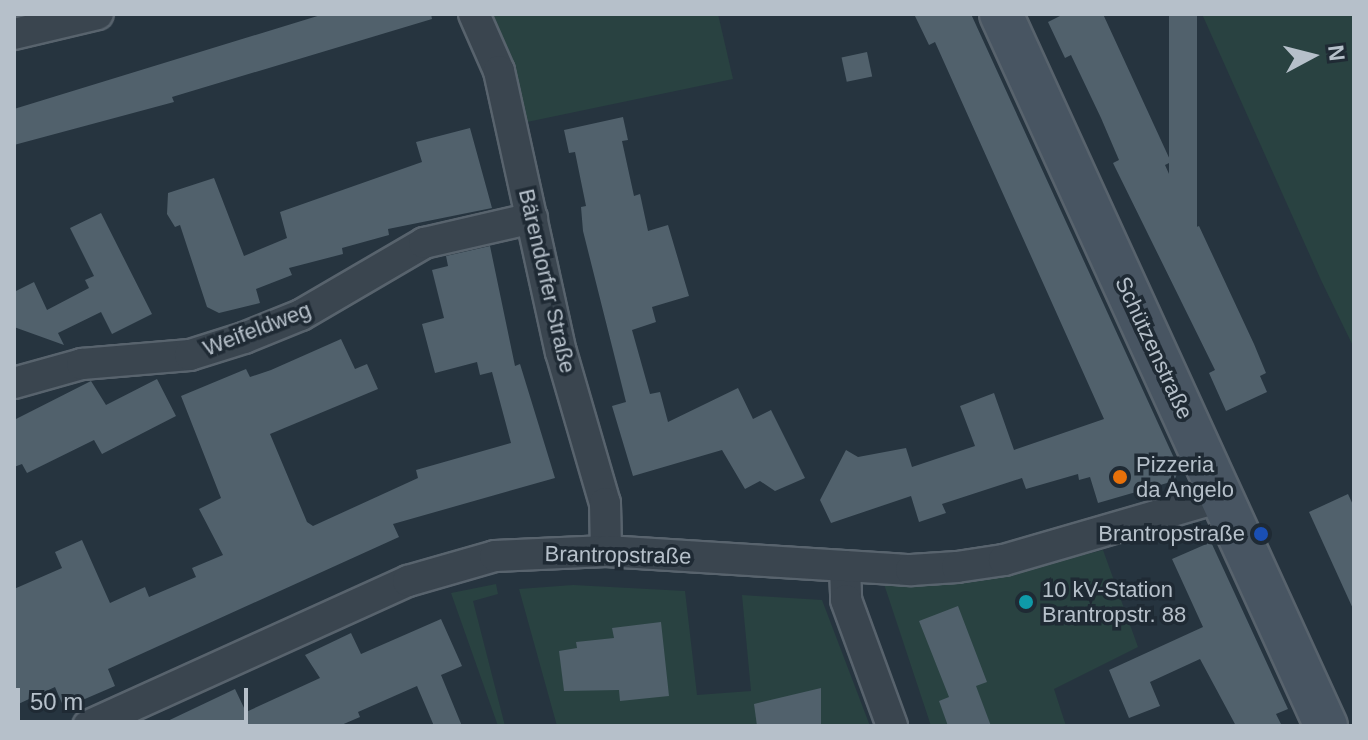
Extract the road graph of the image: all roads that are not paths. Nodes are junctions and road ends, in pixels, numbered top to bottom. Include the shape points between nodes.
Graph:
1 (98, 14) edge
2 (474, 14) edge
3 (1001, 14) edge
4 (59, 18) edge
5 (14, 34) edge
6 (532, 218) junction
7 (14, 383) edge
8 (1221, 497) junction
9 (606, 551) junction
10 (845, 566) junction
11 (88, 726) edge
12 (892, 726) edge
13 (1326, 726) edge

1 - 4 street
2 - 6 street, Bärendorfer Straße via 499,71
3 - 8 street, Schützenstraße
4 - 5 street
6 - 7 street, Weifeldweg via 424,243 301,315 190,355 82,364
6 - 9 street, Bärendorfer Straße via 561,352 605,503
8 - 10 street, Brantropstraße via 1004,560 911,570
8 - 13 street, Schützenstraße
9 - 10 street, Brantropstraße
9 - 11 street, Brantropstraße via 495,556 433,572
10 - 12 street via 846,600

